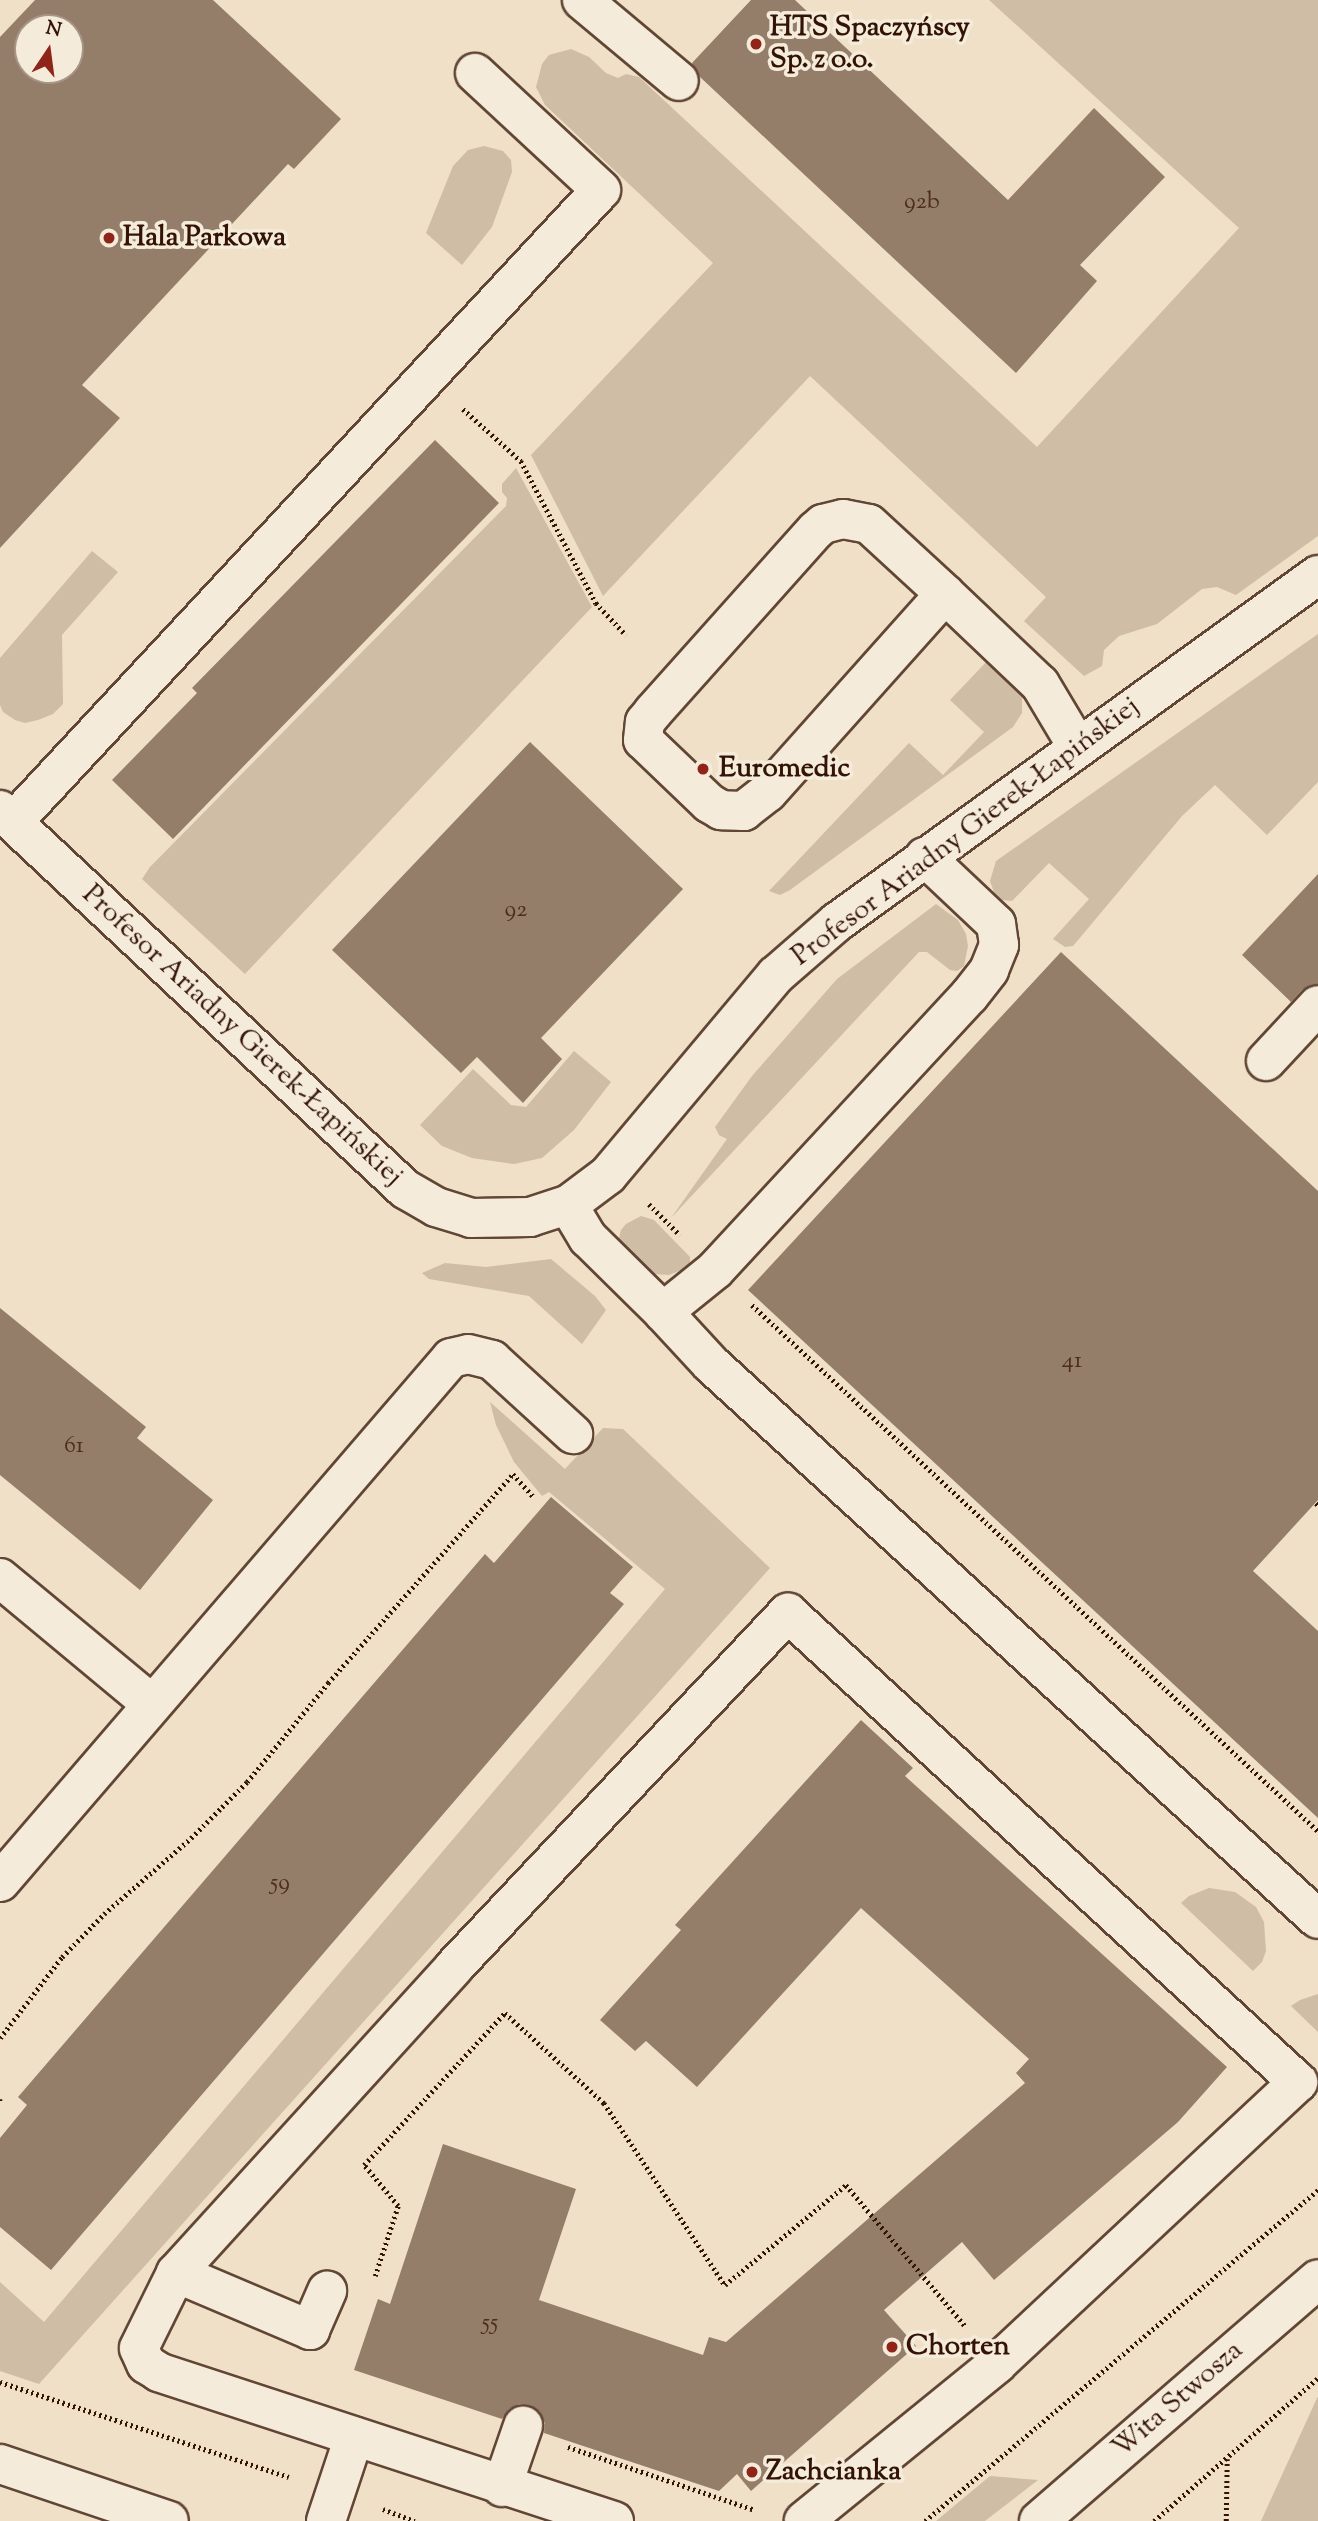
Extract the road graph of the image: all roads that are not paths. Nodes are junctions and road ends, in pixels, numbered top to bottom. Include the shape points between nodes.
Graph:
1 (582, 0) edge
2 (475, 73) dead end
3 (679, 81) dead end
4 (1318, 575) edge
5 (945, 594) junction
6 (1077, 746) junction
7 (7, 816) edge
8 (925, 857) junction
9 (1318, 1005) edge
10 (1266, 1061) dead end
11 (568, 1205) junction
12 (663, 1312) junction
13 (573, 1434) dead end
14 (0, 1578) edge
15 (152, 1704) junction
16 (0, 1882) edge
17 (1318, 1919) edge
18 (176, 2273) junction
19 (1318, 2279) edge
20 (327, 2291) dead end
21 (523, 2426) dead end
22 (354, 2437) junction
23 (0, 2464) edge
24 (502, 2487) junction
25 (330, 2506) edge
26 (169, 2521) edge
27 (614, 2521) edge
28 (804, 2521) edge
29 (1039, 2521) edge

1 - 3 street
2 - 7 street via 601,190
4 - 6 street, Profesor Ariadny Gierek-Łapińskiej
5 - 5 street via 869,524 843,519 823,524 653,712 645,722 643,740 709,803 721,810 744,811 768,792
5 - 6 street via 1040,684
6 - 8 street, Profesor Ariadny Gierek-Łapińskiej
7 - 11 street, Profesor Ariadny Gierek-Łapińskiej via 405,1189 436,1207 487,1220 530,1217
8 - 11 street, Profesor Ariadny Gierek-Łapińskiej via 793,959 608,1175
8 - 12 street via 996,924 999,944 989,970 715,1270
9 - 10 street
11 - 12 street via 588,1238
12 - 17 street via 710,1364
13 - 15 street via 492,1360 468,1354 451,1358
14 - 15 street
15 - 16 street
18 - 20 street via 310,2330
18 - 22 street via 142,2336 139,2348 146,2364
18 - 28 street via 454,1967 788,1614 1298,2082 997,2364
19 - 29 street, Wita Stwosza
21 - 24 street
22 - 24 street
22 - 25 street
23 - 26 street
24 - 27 street

